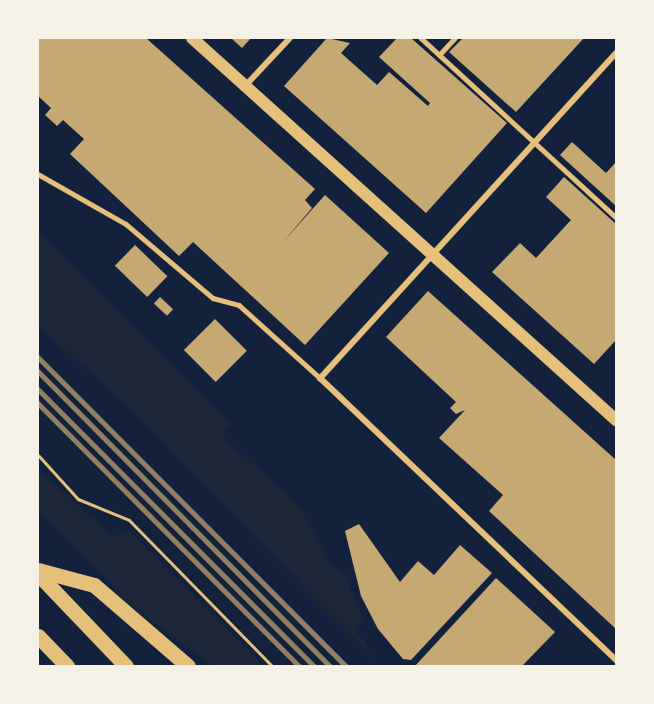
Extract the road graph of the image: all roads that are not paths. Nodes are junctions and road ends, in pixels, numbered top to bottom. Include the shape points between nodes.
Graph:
1 (192, 38) edge
2 (290, 38) edge
3 (421, 38) edge
4 (455, 38) edge
5 (616, 53) edge
6 (439, 55) junction
7 (246, 85) junction
8 (534, 143) junction
9 (38, 174) edge
10 (616, 217) edge
11 (432, 255) junction
12 (320, 378) junction
13 (616, 420) edge
14 (38, 572) edge
15 (38, 636) edge
16 (616, 660) edge
17 (67, 666) edge
18 (126, 666) edge
19 (188, 666) edge

1 - 7 main road
2 - 7 street
3 - 6 lane
4 - 6 lane
5 - 8 street
6 - 8 lane
7 - 11 main road
8 - 10 lane
8 - 11 street
9 - 12 lane via 126,224 213,298 239,305
11 - 12 street
11 - 13 main road
12 - 16 street
14 - 18 highway
14 - 19 highway via 94,585
15 - 17 highway

